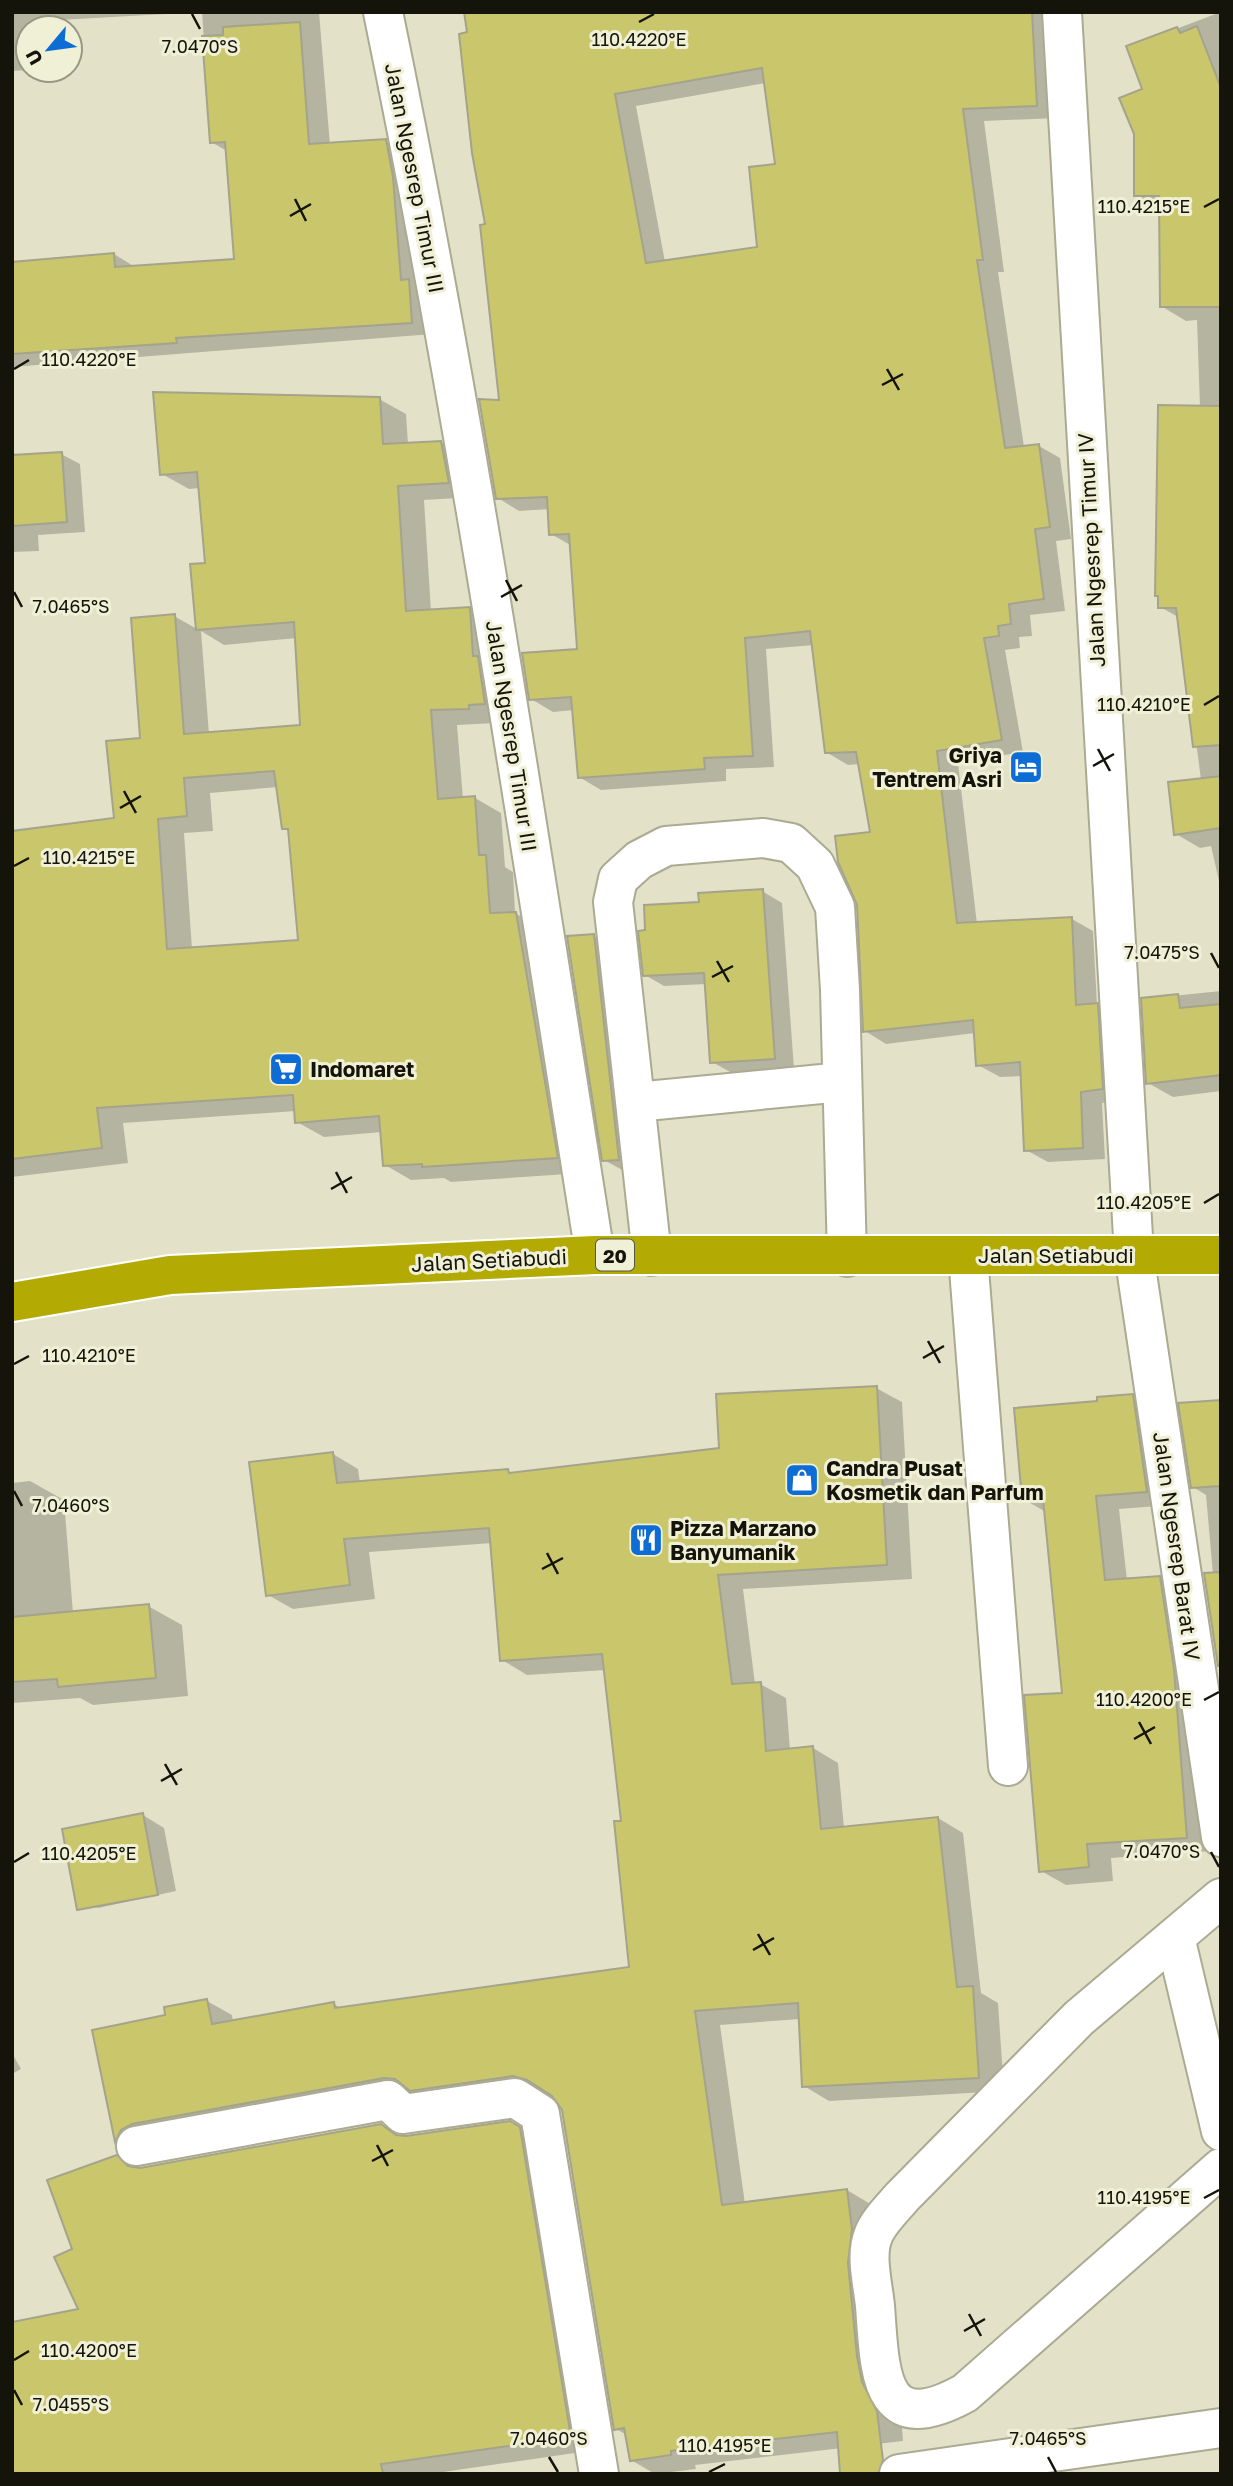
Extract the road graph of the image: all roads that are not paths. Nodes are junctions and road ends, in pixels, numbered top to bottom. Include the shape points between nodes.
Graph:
1 (383, 12) edge
2 (1062, 12) edge
3 (842, 1083) junction
4 (636, 1102) junction
5 (1133, 1254) junction
6 (595, 1255) junction
7 (652, 1255) junction
8 (1221, 1255) edge
9 (968, 1256) junction
10 (847, 1257) junction
11 (12, 1302) edge
12 (1008, 1766) dead end
13 (1221, 1837) edge
14 (1221, 1898) edge
15 (1175, 1937) junction
16 (1221, 2131) edge
17 (136, 2146) dead end
18 (1221, 2168) edge
19 (1221, 2428) edge
20 (599, 2474) edge
21 (899, 2474) edge

1 - 6 street, Jalan Ngesrep Timur III via 487,577
2 - 5 street, Jalan Ngesrep Timur IV
3 - 4 street
3 - 4 street via 835,907 815,865 791,843 763,838 666,846 639,860 618,879 613,902
3 - 10 street
4 - 7 street
5 - 8 highway, Jalan Setiabudi / 20
5 - 9 highway, Jalan Setiabudi / 20
5 - 13 street, Jalan Ngesrep Barat IV
6 - 7 highway, Jalan Setiabudi / 20
6 - 11 highway, Jalan Setiabudi / 20 via 170,1275
7 - 10 highway, Jalan Setiabudi / 20
9 - 10 highway, Jalan Setiabudi / 20
9 - 12 street
14 - 15 street
15 - 16 street
15 - 18 street via 1080,2018 878,2226 870,2251 879,2365 889,2394 908,2408 927,2410 965,2393
17 - 20 street via 387,2100 403,2114 515,2098 540,2114
19 - 21 street

